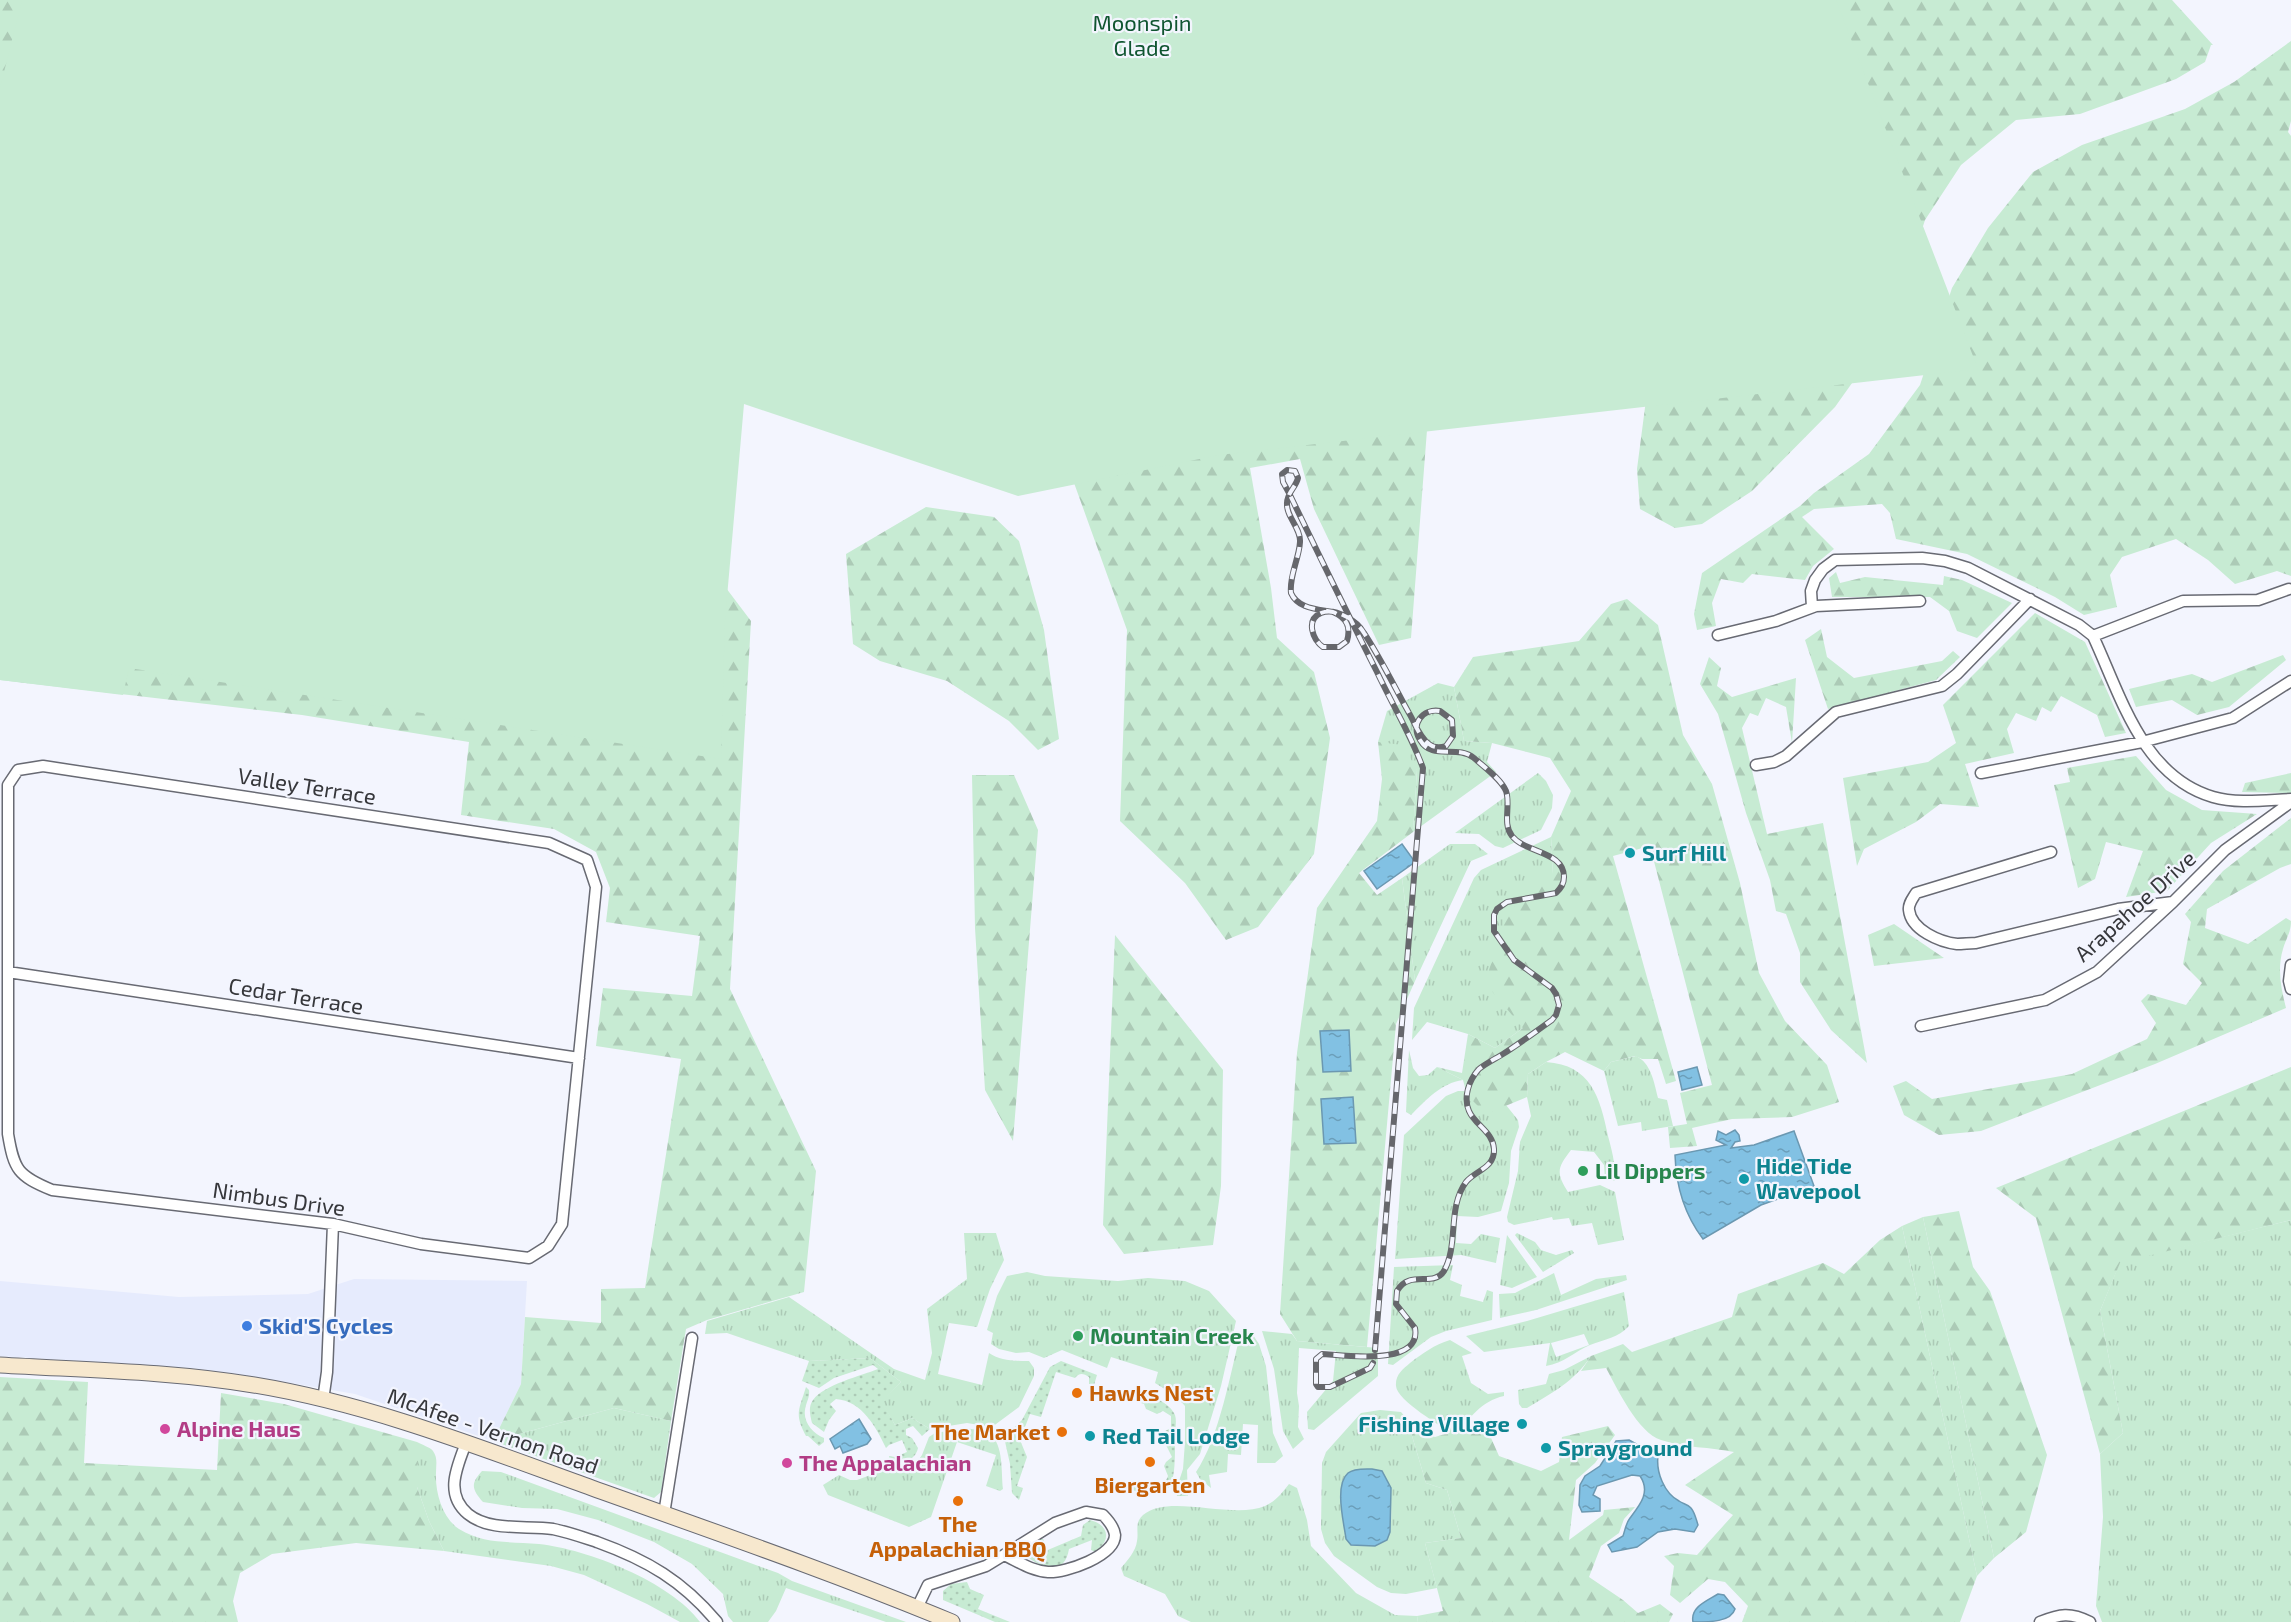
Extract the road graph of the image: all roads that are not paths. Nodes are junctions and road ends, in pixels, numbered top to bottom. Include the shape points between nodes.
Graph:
1 (2289, 590) dead end
2 (2030, 599) junction
3 (1920, 601) dead end
4 (1812, 607) junction
5 (1718, 634) dead end
6 (2093, 636) junction
7 (2291, 681) edge
8 (2142, 742) junction
9 (1756, 765) dead end
10 (18, 770) joint
11 (1981, 773) dead end
12 (2291, 801) edge
13 (2051, 852) dead end
14 (587, 860) joint
15 (2173, 902) junction
16 (2291, 965) edge
17 (8, 972) junction
18 (2291, 989) edge
19 (1921, 1026) dead end
20 (579, 1058) junction
21 (333, 1224) junction
22 (692, 1338) dead end
23 (0, 1365) edge
24 (323, 1400) junction
25 (466, 1443) junction
26 (664, 1514) junction
27 (1004, 1555) junction
28 (917, 1608) junction
29 (717, 1622) edge
30 (952, 1622) edge
31 (2040, 1622) edge
32 (2090, 1622) edge

1 - 6 street via 2258,600 2183,602
2 - 4 street via 1945,561 1835,560 1815,580
2 - 6 street
2 - 9 street via 1942,686 1836,712 1786,756
3 - 4 street
4 - 5 street via 1776,621
6 - 8 street
7 - 8 street via 2234,718
8 - 11 street
8 - 12 street via 2178,781 2214,798
10 - 14 street, Valley Terrace via 43,766 549,843
10 - 17 street, Nimbus Drive via 8,785
12 - 15 street, Arapahoe Drive via 2225,850
13 - 15 street via 1916,893 1909,910 1915,923 1934,937 1957,944 1976,943 2118,909
14 - 20 street, Nimbus Drive via 596,887
15 - 19 street, Arapahoe Drive via 2097,972 2045,1000
16 - 18 street
17 - 20 street, Cedar Terrace
17 - 21 street, Nimbus Drive via 8,1134 13,1161 27,1180 52,1190
20 - 21 street, Nimbus Drive via 562,1224 548,1246 529,1258 421,1244
21 - 24 street
22 - 26 street
23 - 24 main road, McAfee - Vernon Road via 207,1378
24 - 25 main road, McAfee - Vernon Road
25 - 26 main road, McAfee - Vernon Road
25 - 29 street via 453,1481 456,1498 468,1514 484,1522 571,1533 639,1559 683,1587
26 - 28 main road, McAfee - Vernon Road
27 - 27 street via 1039,1571 1068,1570 1103,1553 1115,1535 1103,1515 1086,1512 1055,1523
27 - 28 street via 986,1566 928,1585
28 - 30 main road, McAfee - Vernon Road
31 - 32 street via 2060,1615 2077,1615

